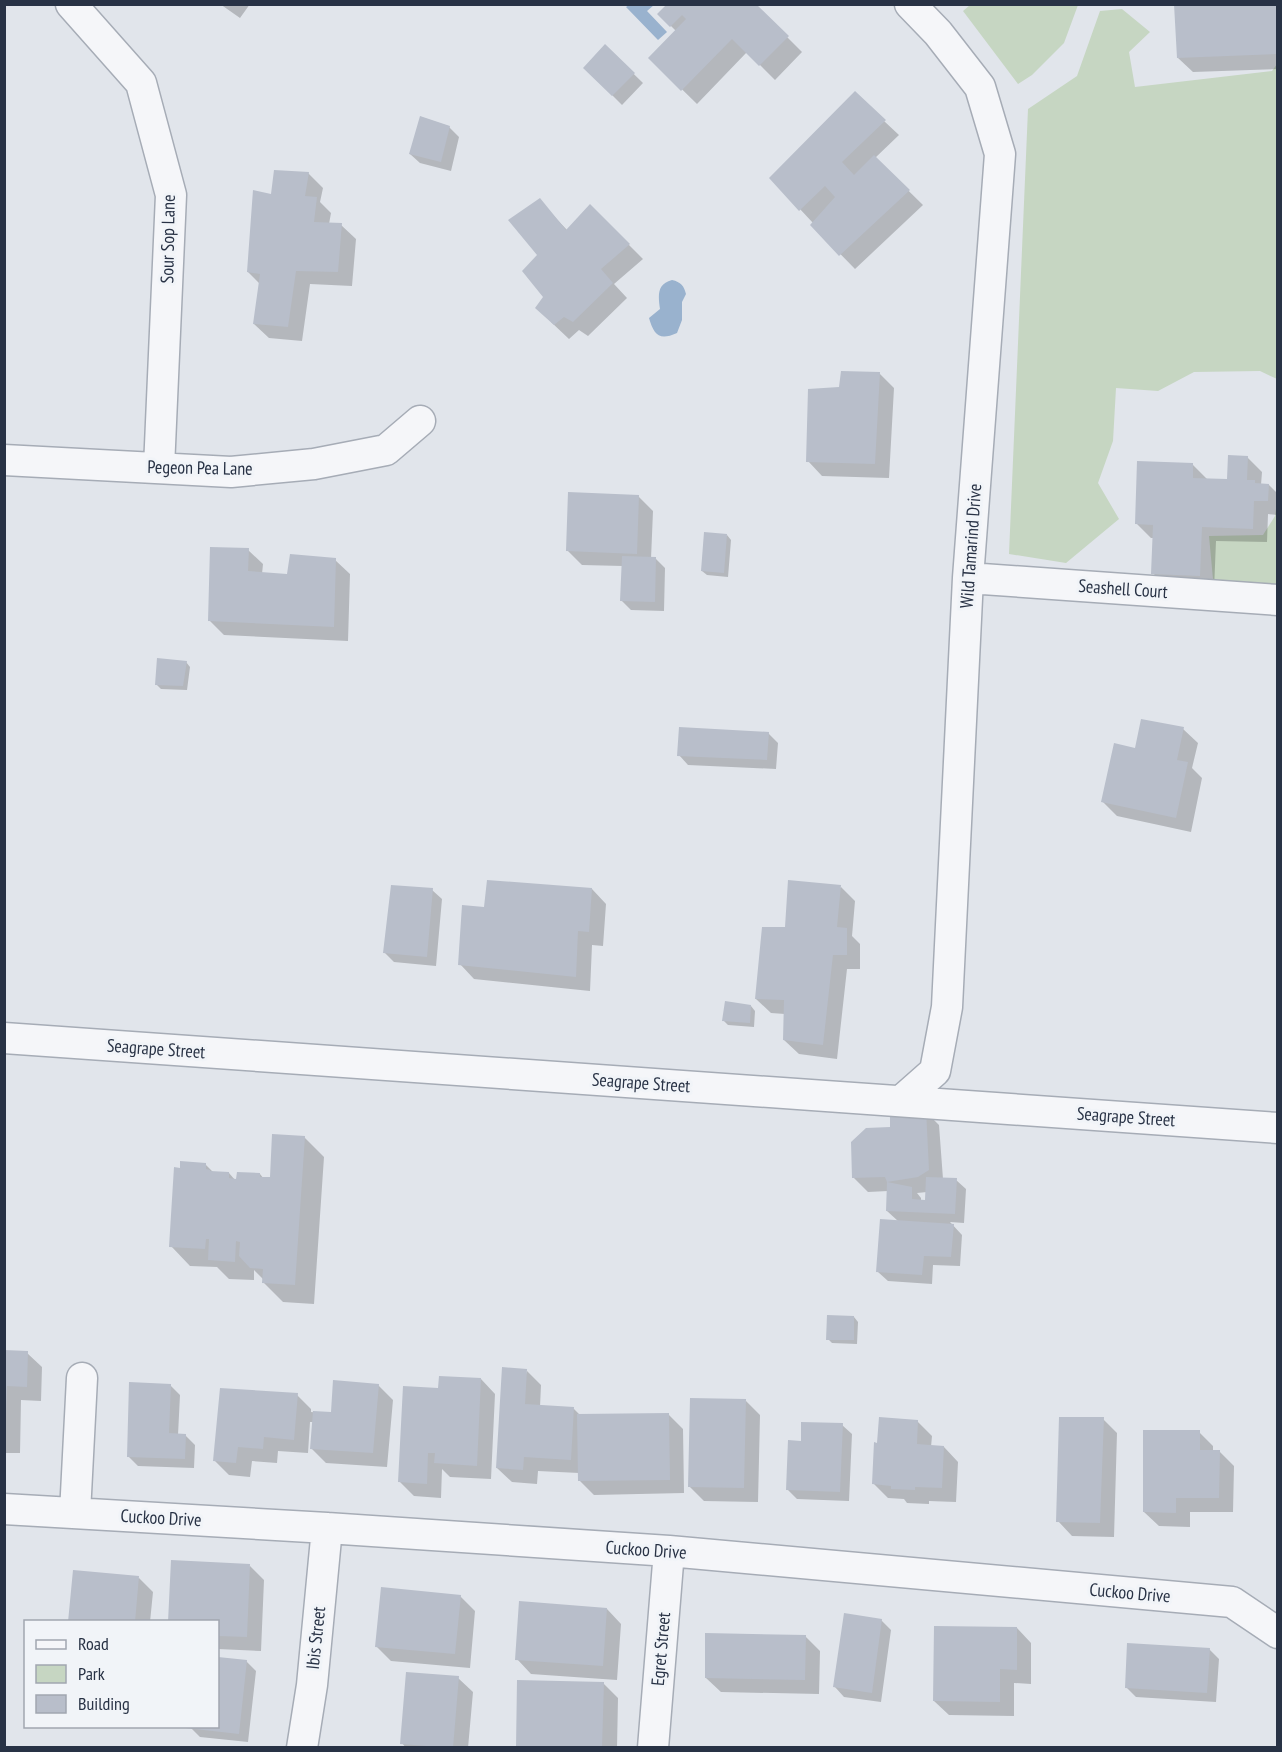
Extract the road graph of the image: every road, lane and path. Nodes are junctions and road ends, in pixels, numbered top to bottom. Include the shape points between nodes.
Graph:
1 (71, 4) edge
2 (910, 4) edge
3 (420, 421) dead end
4 (4, 460) edge
5 (159, 468) junction
6 (968, 578) junction
7 (1278, 600) edge
8 (4, 1038) edge
9 (901, 1101) junction
10 (1278, 1128) edge
11 (82, 1378) dead end
12 (4, 1509) edge
13 (75, 1513) junction
14 (327, 1528) junction
15 (669, 1551) junction
16 (1278, 1633) edge
17 (302, 1748) edge
18 (653, 1748) edge

1 - 5 street, Sour Sop Lane via 141,83 171,195
2 - 6 street, Wild Tamarind Drive via 980,87 1000,154
3 - 5 street, Pegeon Pea Lane via 386,450 314,465 231,472
4 - 5 street, Pegeon Pea Lane
6 - 7 street, Seashell Court
6 - 9 street, Wild Tamarind Drive via 946,1007 935,1071
8 - 9 street, Seagrape Street
9 - 10 street, Seagrape Street
11 - 13 street
12 - 13 street, Cuckoo Drive
13 - 14 street, Cuckoo Drive
14 - 15 street, Cuckoo Drive
14 - 17 street, Ibis Street
15 - 16 street, Cuckoo Drive via 1232,1602
15 - 18 street, Egret Street

